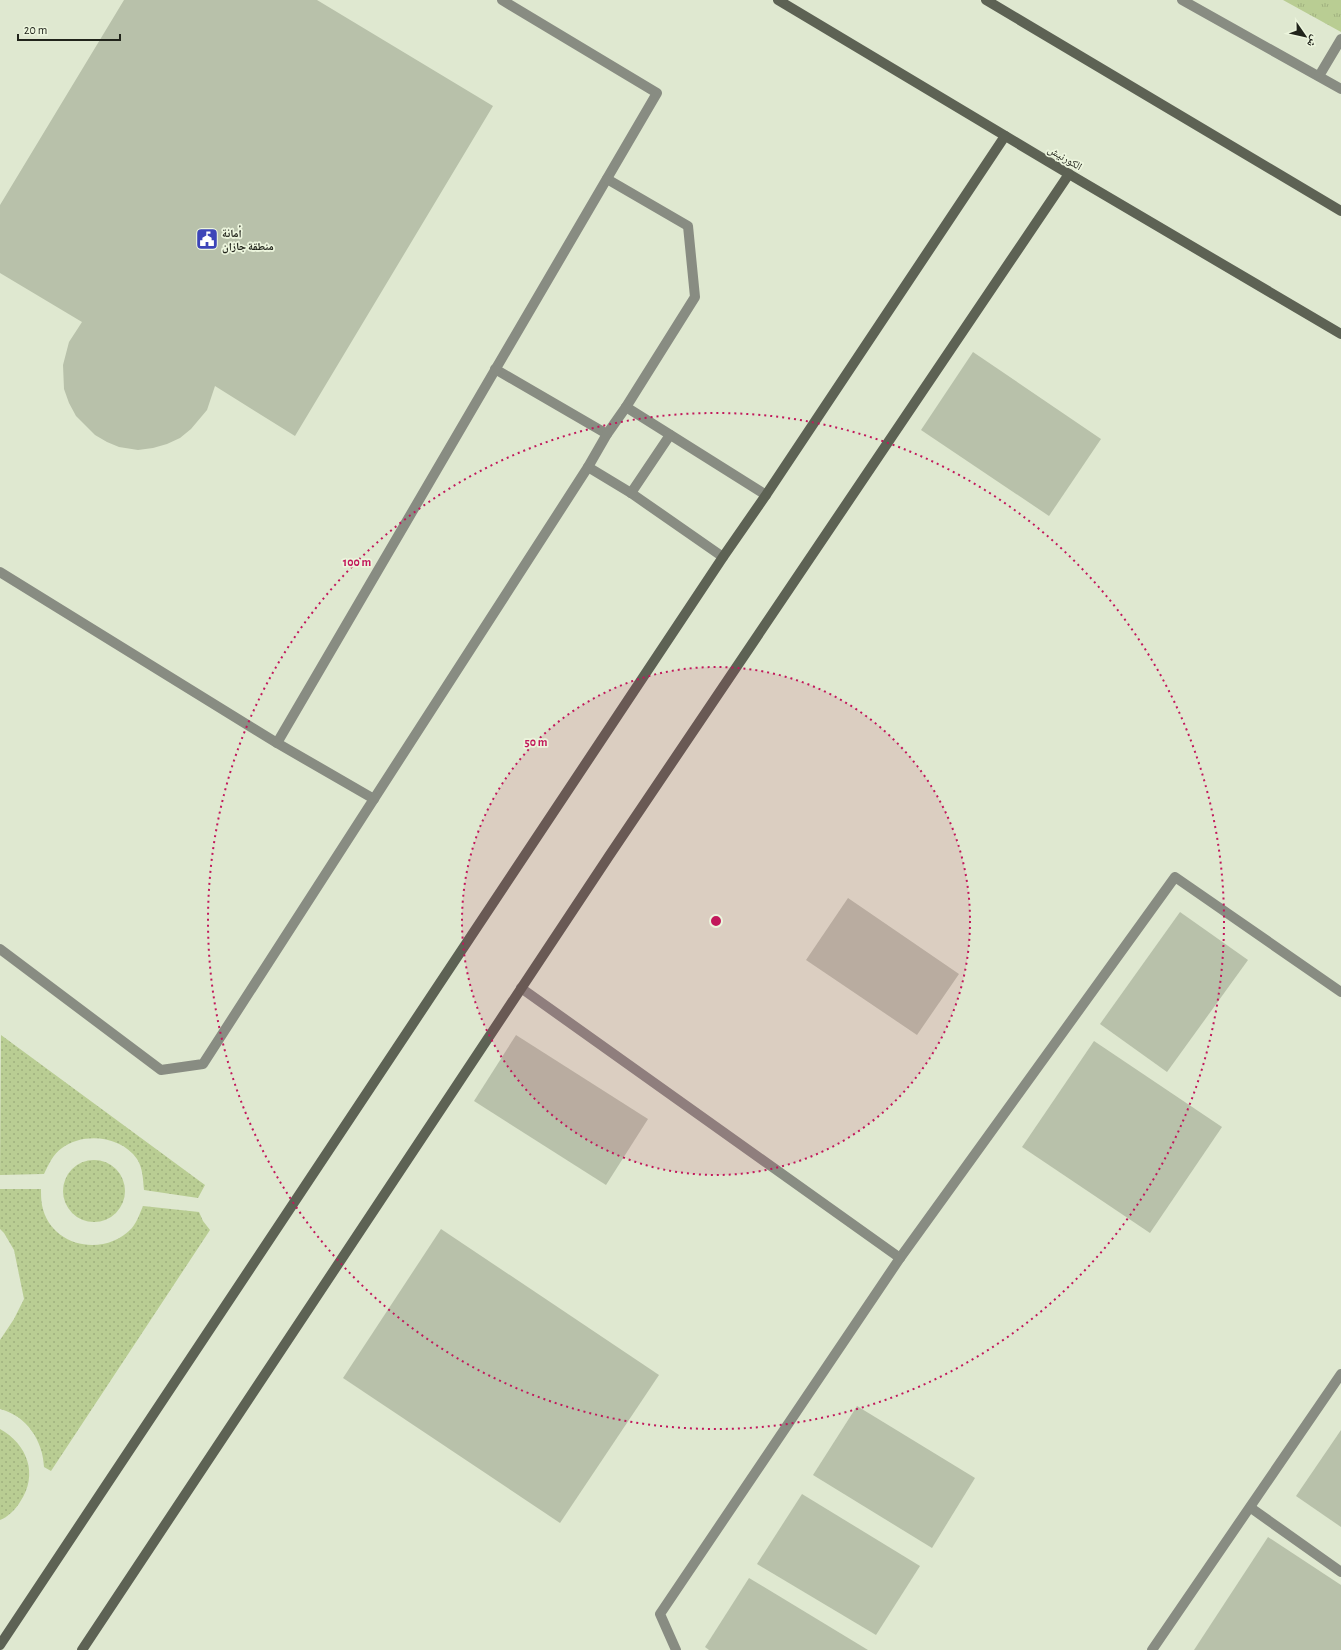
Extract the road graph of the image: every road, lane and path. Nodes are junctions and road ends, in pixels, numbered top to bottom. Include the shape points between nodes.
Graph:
1 (502, 0) edge
2 (778, 0) edge
3 (986, 0) edge
4 (1182, 0) edge
5 (1341, 39) edge
6 (1319, 76) junction
7 (1341, 89) edge
8 (1005, 136) junction
9 (1069, 174) junction
10 (607, 179) junction
11 (1341, 211) edge
12 (1341, 334) edge
13 (495, 369) junction
14 (626, 407) junction
15 (607, 434) junction
16 (670, 435) junction
17 (588, 467) junction
18 (631, 493) junction
19 (766, 496) junction
20 (723, 557) junction
21 (0, 572) edge
22 (277, 743) junction
23 (374, 799) junction
24 (0, 949) edge
25 (521, 988) junction
26 (1341, 992) edge
27 (900, 1258) junction
28 (1341, 1374) edge
29 (1251, 1508) junction
30 (1341, 1572) edge
31 (0, 1644) edge
32 (82, 1650) edge
33 (676, 1650) edge
34 (1152, 1650) edge

1 - 10 street via 657,93
2 - 8 main road, الكورنيش
3 - 11 main road
4 - 6 street
5 - 6 street
6 - 7 street
8 - 9 main road, الكورنيش
8 - 19 main road
9 - 12 main road, الكورنيش
9 - 25 main road
10 - 13 street
10 - 14 street via 688,226 695,297
13 - 15 street
13 - 22 street
14 - 15 street
14 - 16 street
15 - 17 street
16 - 18 street
16 - 19 street
17 - 18 street
17 - 23 street
18 - 20 street
19 - 20 main road
20 - 31 main road
21 - 22 street
22 - 23 street
23 - 24 street via 203,1064 161,1070
25 - 27 street
25 - 32 main road
26 - 27 street via 1175,877
27 - 33 street via 660,1614
28 - 29 street
29 - 30 street
29 - 34 street

